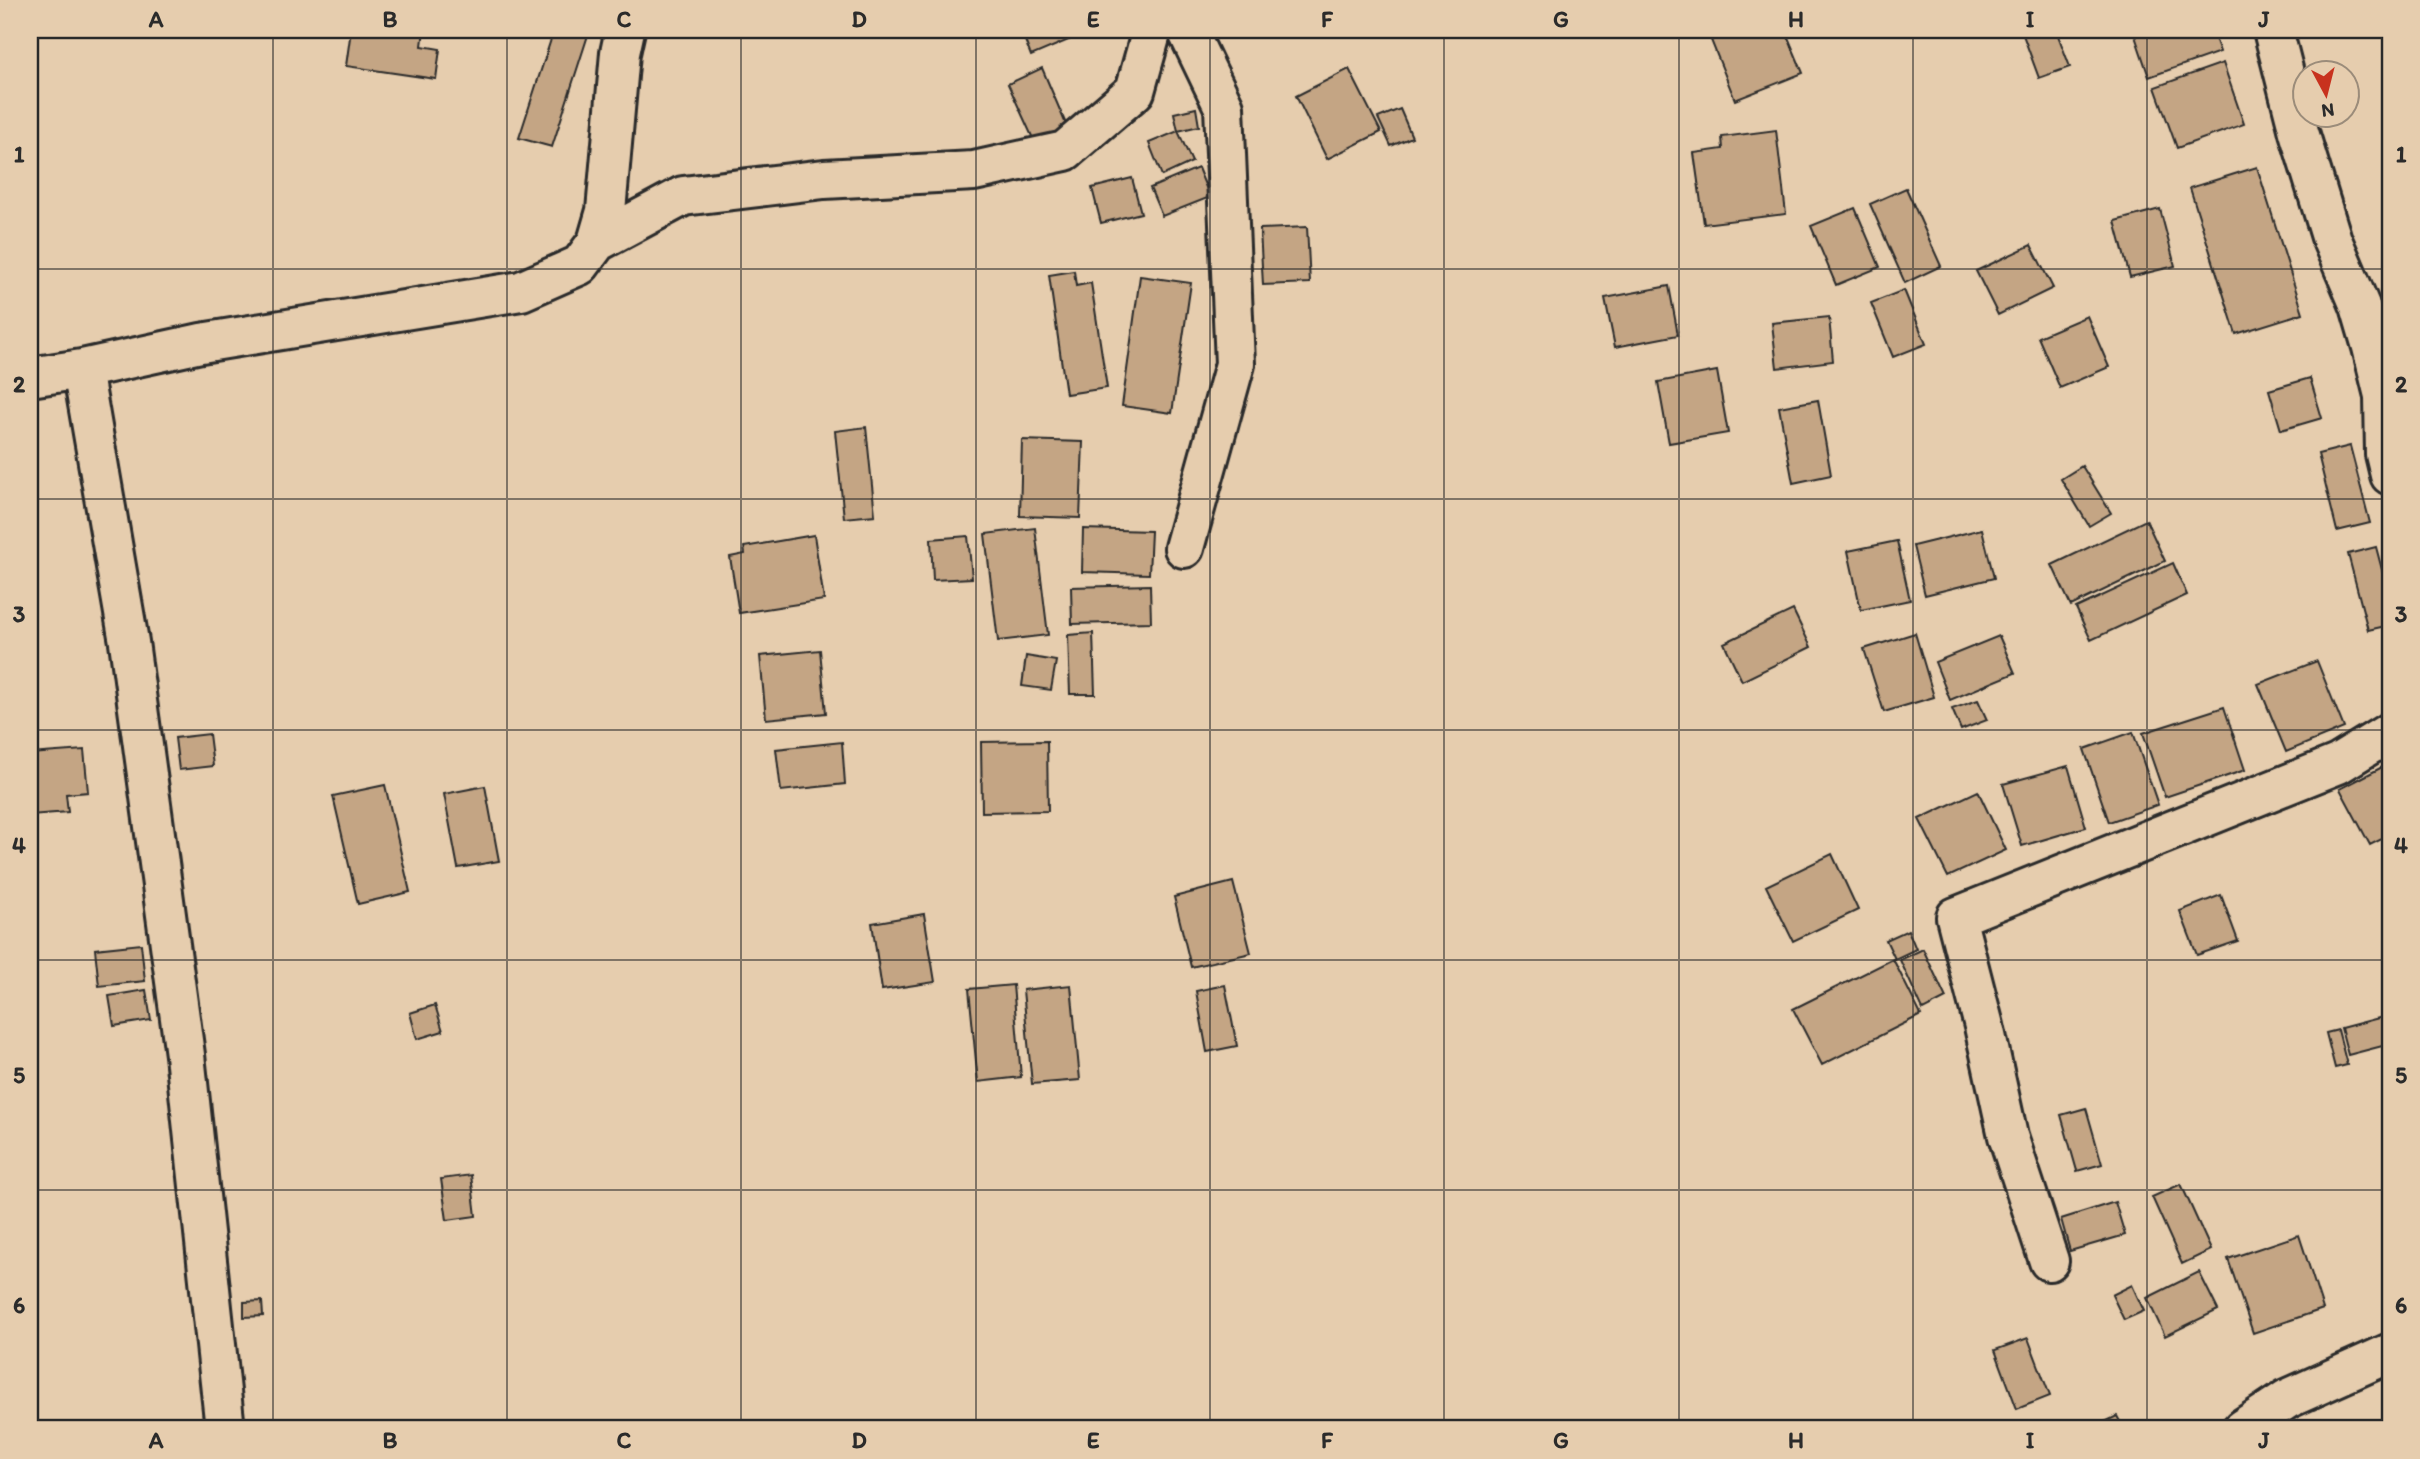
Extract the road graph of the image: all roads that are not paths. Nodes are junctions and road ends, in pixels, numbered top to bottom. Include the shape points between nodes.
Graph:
1 (625, 30) edge
2 (1152, 30) edge
3 (1187, 30) edge
4 (2273, 30) edge
5 (597, 242) junction
6 (82, 369) junction
7 (30, 377) edge
8 (2387, 395) edge
9 (2390, 475) edge
10 (1184, 548) dead end
11 (2390, 732) edge
12 (2049, 1261) dead end
13 (2390, 1353) edge
14 (225, 1429) edge
15 (2242, 1429) edge

1 - 5 street via 606,211
2 - 5 street via 1135,91 1065,151 974,171 824,179 684,196
3 - 10 street via 1224,107 1235,364
4 - 8 street via 2332,240 2363,316
5 - 6 street via 580,265 521,291 201,343
6 - 7 street
6 - 14 street via 129,642 185,1055
8 - 9 street via 2385,454
11 - 12 street via 2338,764 1956,917 2008,1136
13 - 15 street via 2287,1399

